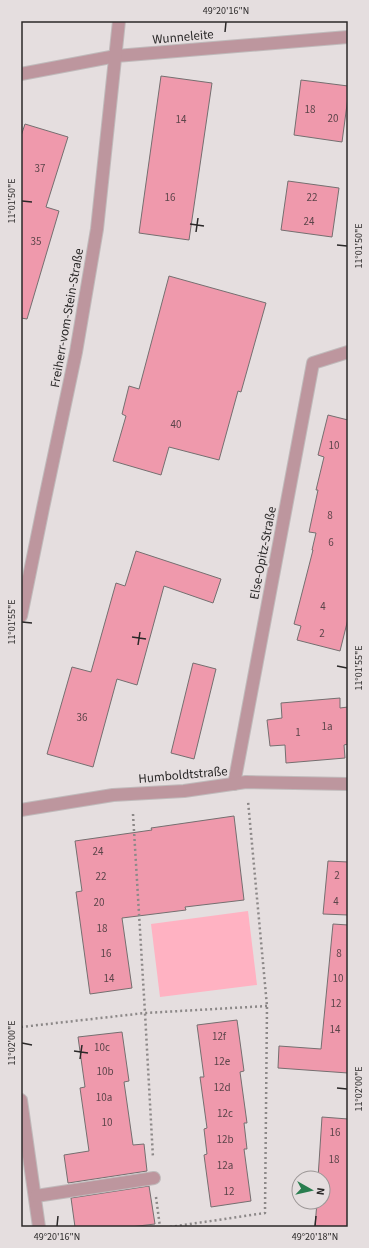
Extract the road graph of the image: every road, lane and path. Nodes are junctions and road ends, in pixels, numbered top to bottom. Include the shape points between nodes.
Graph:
1 (119, 21) edge
2 (348, 37) edge
3 (116, 56) junction
4 (21, 74) edge
5 (348, 352) edge
6 (21, 616) edge
7 (246, 782) junction
8 (234, 784) junction
9 (348, 784) edge
10 (132, 794) junction
11 (21, 810) edge
12 (267, 1006) junction
13 (145, 1013) junction
14 (21, 1027) edge
15 (21, 1100) edge
16 (154, 1178) junction
17 (36, 1196) junction
18 (39, 1227) edge
19 (160, 1227) edge
20 (170, 1227) edge

1 - 3 street, Freiherr-vom-Stein-Straße
2 - 3 street, Wunneleite
3 - 4 street, Wunneleite
3 - 6 street, Freiherr-vom-Stein-Straße via 97,229 76,352
5 - 8 street, Else-Opitz-Straße via 313,363
7 - 8 street, Humboldtstraße
7 - 9 street, Humboldtstraße
7 - 12 path
8 - 10 street, Humboldtstraße
10 - 11 street, Humboldtstraße via 113,794
10 - 13 path
12 - 13 path
12 - 20 path via 265,1213
13 - 14 path
13 - 16 path
15 - 17 street
16 - 17 street
16 - 19 path
17 - 18 street

